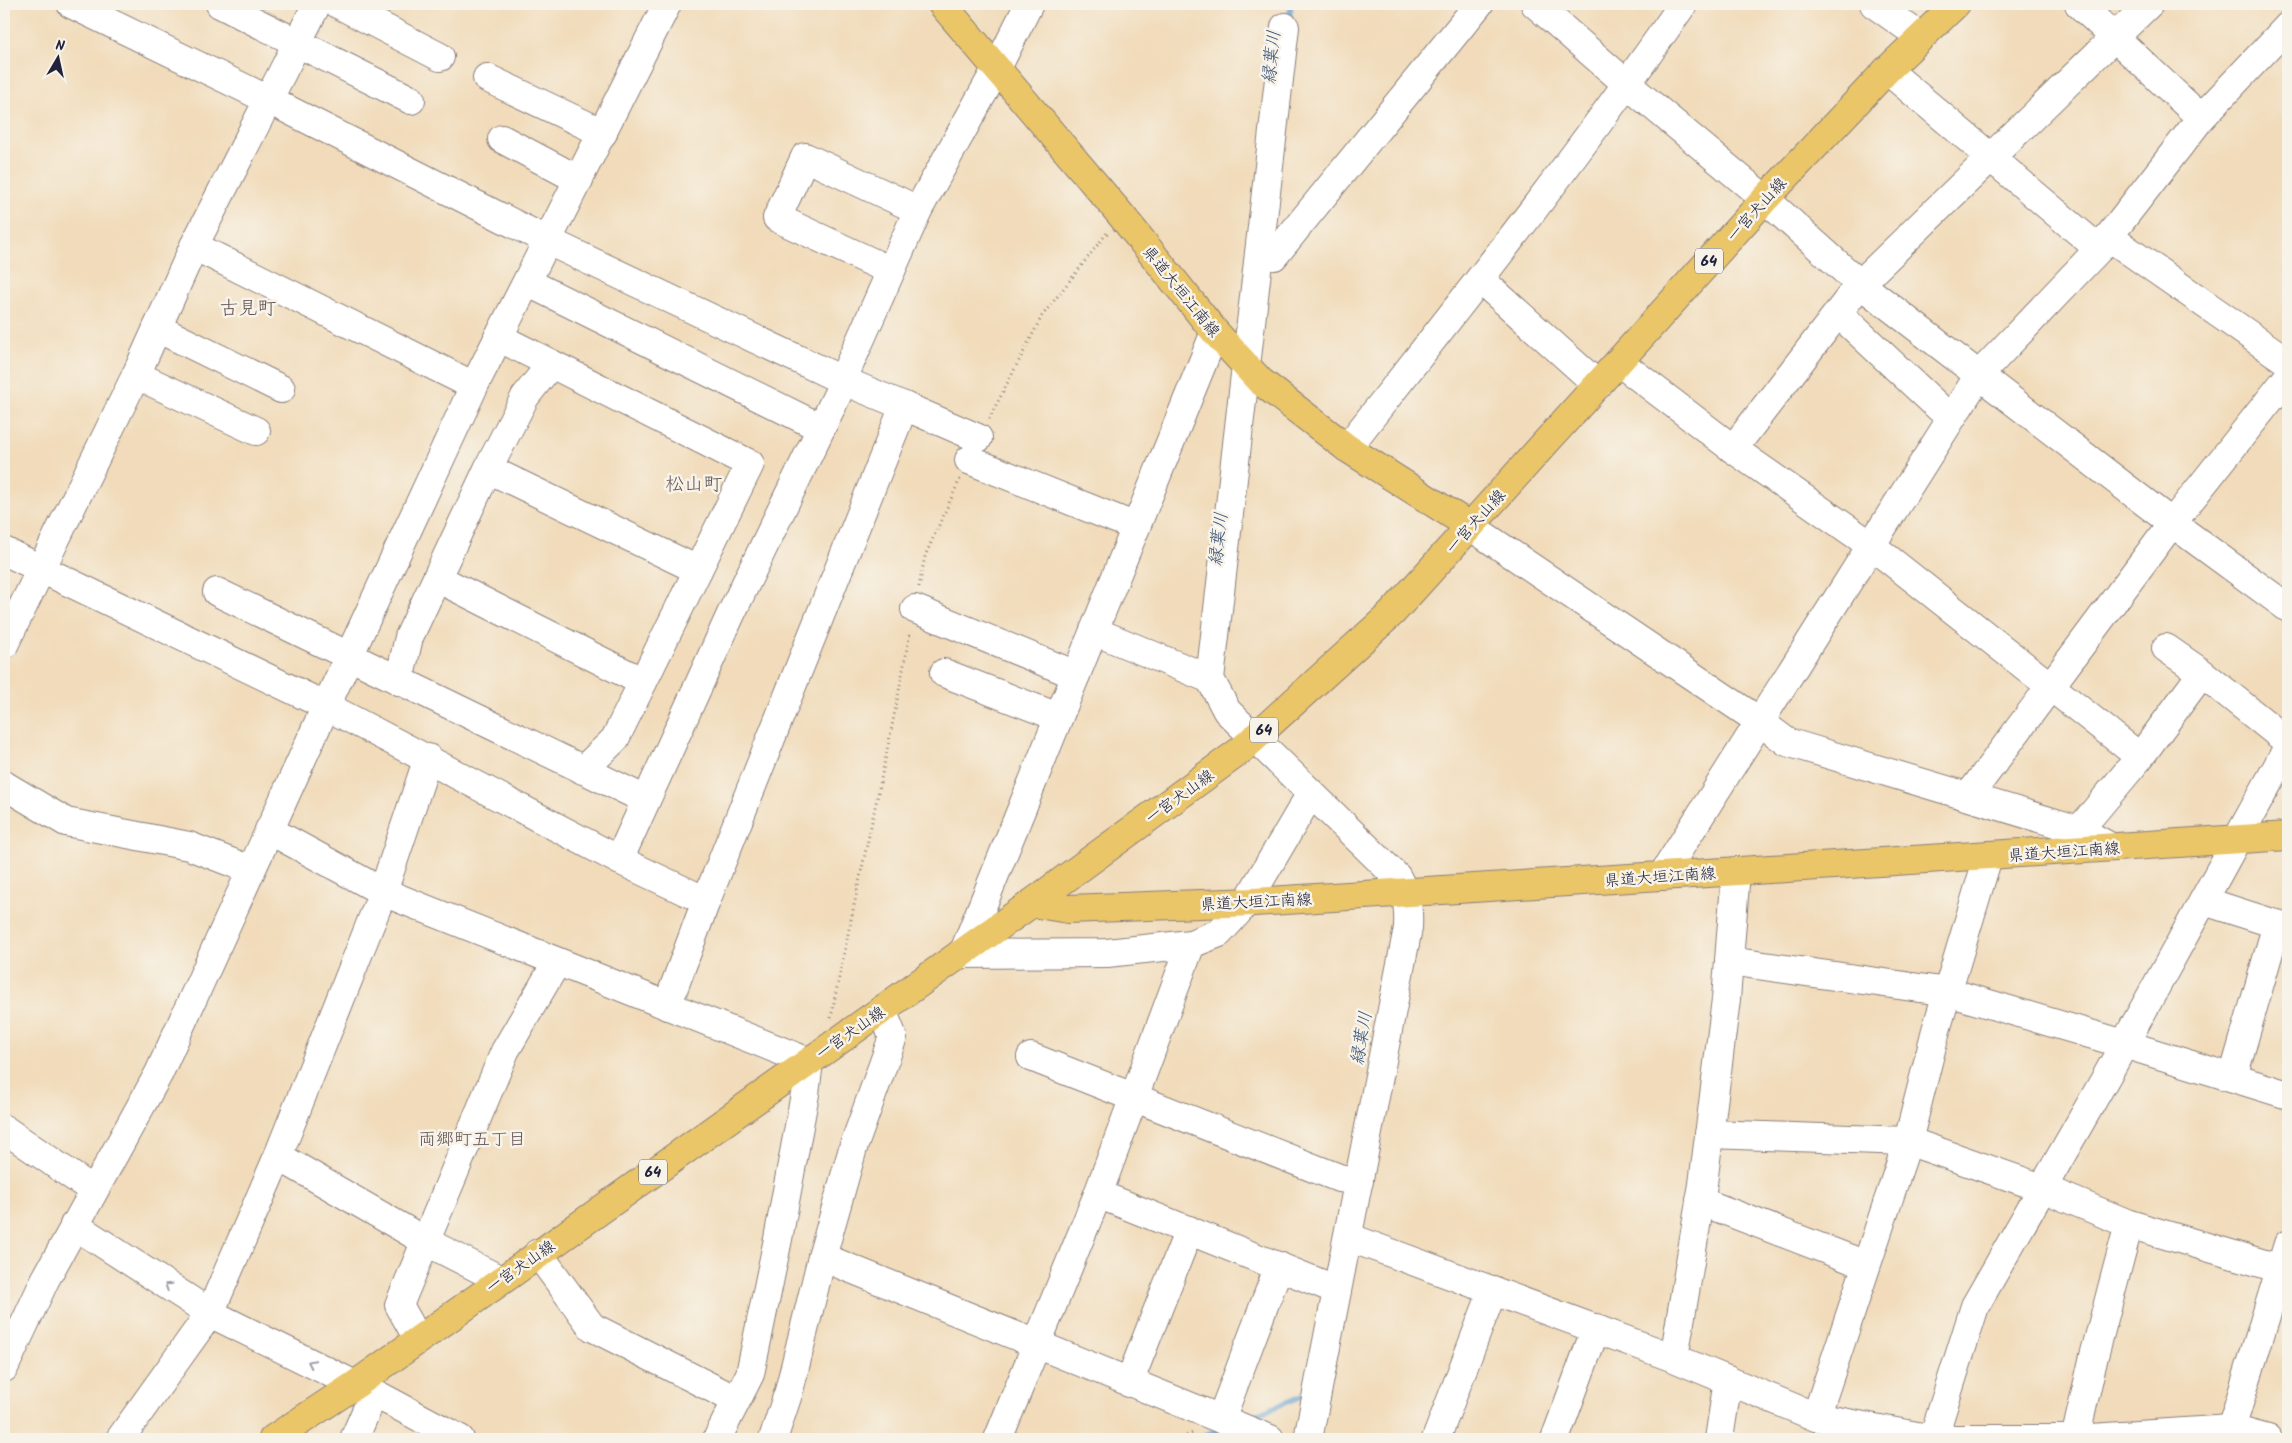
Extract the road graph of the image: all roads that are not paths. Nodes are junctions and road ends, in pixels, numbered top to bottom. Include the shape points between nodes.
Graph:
1 (71, 4) edge
2 (220, 4) edge
3 (317, 4) edge
4 (338, 4) edge
5 (667, 4) edge
6 (942, 4) edge
7 (1029, 4) edge
8 (1479, 4) edge
9 (1535, 4) edge
10 (1683, 4) edge
11 (1874, 4) edge
12 (1956, 4) edge
13 (2079, 4) edge
14 (2149, 4) edge
15 (2288, 26) edge
16 (1285, 27) dead end
17 (1921, 37) junction
18 (2114, 37) junction
19 (298, 42) junction
20 (440, 57) dead end
21 (1294, 64) dead end
22 (997, 68) junction
23 (1887, 70) junction
24 (487, 78) dead end
25 (1628, 85) junction
26 (269, 100) junction
27 (411, 100) dead end
28 (2201, 118) junction
29 (1281, 128) junction
30 (603, 133) junction
31 (502, 139) dead end
32 (1989, 156) junction
33 (579, 180) junction
34 (1765, 199) junction
35 (918, 210) junction
36 (548, 242) junction
37 (2104, 243) junction
38 (194, 246) junction
39 (1268, 249) junction
40 (891, 271) junction
41 (1480, 279) junction
42 (527, 282) junction
43 (1860, 284) junction
44 (1838, 313) junction
45 (157, 328) junction
46 (1215, 332) junction
47 (498, 337) junction
48 (1619, 362) junction
49 (2288, 362) edge
50 (552, 364) junction
51 (1253, 374) junction
52 (136, 375) junction
53 (1979, 375) junction
54 (2288, 377) edge
55 (844, 381) junction
56 (1598, 385) junction
57 (474, 386) junction
58 (280, 389) dead end
59 (904, 406) junction
60 (1950, 418) junction
61 (821, 428) junction
62 (256, 431) dead end
63 (1347, 448) junction
64 (1733, 448) junction
65 (488, 469) junction
66 (2172, 523) junction
67 (1470, 526) junction
68 (1136, 527) junction
69 (1872, 546) junction
70 (4, 551) edge
71 (42, 570) junction
72 (698, 570) junction
73 (437, 578) junction
74 (216, 592) dead end
75 (2288, 608) edge
76 (915, 609) dead end
77 (1094, 631) junction
78 (4, 646) edge
79 (2166, 648) dead end
80 (348, 657) junction
81 (944, 673) dead end
82 (2202, 673) junction
83 (1076, 674) junction
84 (1210, 679) junction
85 (399, 682) junction
86 (643, 682) junction
87 (2051, 686) junction
88 (326, 706) junction
89 (1058, 717) junction
90 (1759, 721) junction
91 (1254, 738) junction
92 (2288, 742) edge
93 (2288, 747) edge
94 (2140, 757) junction
95 (428, 758) junction
96 (583, 770) junction
97 (4, 785) edge
98 (1310, 793) junction
99 (1968, 797) junction
100 (646, 800) junction
101 (270, 830) junction
102 (2079, 830) junction
103 (2288, 836) edge
104 (2238, 839) junction
105 (2112, 846) junction
106 (1988, 857) junction
107 (619, 860) junction
108 (251, 870) junction
109 (1736, 871) junction
110 (1662, 876) junction
111 (383, 892) junction
112 (1405, 892) junction
113 (706, 901) junction
114 (2204, 901) junction
115 (1247, 902) junction
116 (1032, 903) junction
117 (2283, 926) edge
118 (1191, 944) junction
119 (962, 952) junction
120 (1729, 961) junction
121 (557, 962) junction
122 (1948, 992) junction
123 (667, 1006) junction
124 (882, 1010) junction
125 (2124, 1044) junction
126 (1031, 1057) dead end
127 (809, 1062) junction
128 (2232, 1077) junction
129 (2288, 1095) edge
130 (1135, 1098) junction
131 (4, 1129) edge
132 (1709, 1134) junction
133 (1908, 1141) junction
134 (278, 1156) junction
135 (1359, 1181) junction
136 (2042, 1188) junction
137 (93, 1190) junction
138 (1098, 1194) junction
139 (1700, 1201) junction
140 (2129, 1224) junction
141 (74, 1225) junction
142 (1189, 1230) junction
143 (1348, 1237) junction
144 (425, 1241) junction
145 (538, 1253) junction
146 (822, 1257) junction
147 (2286, 1261) edge
148 (1866, 1265) junction
149 (1279, 1266) junction
150 (501, 1280) junction
151 (1337, 1290) junction
152 (1493, 1290) junction
153 (210, 1313) junction
154 (1596, 1328) junction
155 (418, 1339) junction
156 (1035, 1345) junction
157 (1674, 1358) junction
158 (4, 1368) edge
159 (1728, 1380) junction
160 (1129, 1383) junction
161 (364, 1389) junction
162 (736, 1400) junction
163 (1816, 1417) junction
164 (1221, 1420) junction
165 (2230, 1434) edge
166 (120, 1439) edge
167 (273, 1439) edge
168 (354, 1439) edge
169 (460, 1439) edge
170 (717, 1439) edge
171 (773, 1439) edge
172 (998, 1439) edge
173 (1270, 1439) edge
174 (1308, 1439) edge
175 (1436, 1439) edge
176 (1555, 1439) edge
177 (1720, 1439) edge
178 (1933, 1439) edge
179 (2075, 1439) edge
180 (2268, 1439) edge

1 - 26 street
2 - 19 street
3 - 19 street
4 - 20 street
5 - 30 street
6 - 22 main road, 県道大垣江南線
7 - 22 street
8 - 39 street
9 - 25 street
10 - 25 street
11 - 17 street
12 - 17 main road, 一宮犬山線 / 64
13 - 18 street
14 - 18 street
15 - 28 street
16 - 29 street
17 - 23 main road, 一宮犬山線 / 64
18 - 28 street
18 - 32 street
19 - 26 street
19 - 27 street
21 - 29 street
22 - 35 street
22 - 46 main road, 県道大垣江南線
23 - 32 street
23 - 34 main road, 一宮犬山線 / 64
24 - 30 street
25 - 34 street
25 - 41 street
26 - 36 street
26 - 38 street
28 - 37 street
29 - 39 street
30 - 33 street
31 - 33 street
32 - 37 street
32 - 43 street
33 - 36 street
34 - 43 street
34 - 48 main road, 一宮犬山線 / 64
35 - 40 street
35 - 40 street via 805,157 776,218
36 - 42 street
36 - 55 street
37 - 49 street
37 - 53 street
38 - 45 street
38 - 57 street
39 - 51 street
40 - 55 street
41 - 56 street
41 - 63 street
42 - 47 street
42 - 61 street
43 - 44 street
43 - 53 street
44 - 60 street
44 - 64 street
45 - 52 street
45 - 58 street
46 - 51 main road, 県道大垣江南線
46 - 68 street
47 - 50 street
47 - 57 street
48 - 56 main road, 一宮犬山線 / 64
48 - 64 street
50 - 65 street via 525,397
50 - 72 street via 750,464
51 - 63 main road, 県道大垣江南線
51 - 84 street
52 - 62 street
52 - 71 street
53 - 60 street
53 - 66 street
54 - 66 street
55 - 59 street
55 - 61 street
56 - 67 main road, 一宮犬山線 / 64
57 - 80 street
59 - 68 street via 974,449
59 - 113 street
60 - 69 street
61 - 100 street via 730,614
63 - 67 main road, 県道大垣江南線
64 - 69 street
65 - 72 street
65 - 73 street
66 - 75 street
66 - 87 street
67 - 90 street
67 - 91 main road, 一宮犬山線 / 64 via 1392,613
68 - 77 street
69 - 87 street
69 - 90 street
70 - 71 street
71 - 78 street
71 - 88 street
72 - 86 street
73 - 85 street via 409,637
73 - 86 street
74 - 80 street
76 - 83 street
77 - 83 street
77 - 84 street
79 - 82 street
80 - 85 street
80 - 88 street
81 - 89 street
82 - 92 street
82 - 94 street
83 - 89 street
84 - 91 street via 1227,711
85 - 96 street
86 - 96 street via 615,739
87 - 94 street
87 - 99 street
88 - 95 street
88 - 101 street
89 - 119 street
90 - 99 street via 1787,742
90 - 110 street
91 - 98 street
91 - 116 main road, 一宮犬山線 / 64
93 - 104 street
94 - 102 street
95 - 107 street
95 - 111 street
96 - 100 street
97 - 108 street via 66,822 189,846
98 - 112 street via 1397,877
98 - 115 street
99 - 102 street
100 - 107 street
101 - 108 street
101 - 111 street
102 - 105 street
103 - 104 main road, 県道大垣江南線
104 - 105 main road, 県道大垣江南線
104 - 114 street
105 - 106 main road, 県道大垣江南線
106 - 109 main road, 県道大垣江南線
106 - 122 street
107 - 113 street
108 - 137 street via 160,1073
109 - 110 main road, 県道大垣江南線
109 - 120 street
110 - 112 main road, 県道大垣江南線
111 - 121 street
111 - 134 street
112 - 115 main road, 県道大垣江南線
112 - 135 street via 1409,908 1408,928
113 - 123 street
114 - 117 street
114 - 125 street
115 - 116 main road, 県道大垣江南線 via 1068,909
115 - 118 street via 1219,934
116 - 119 main road, 一宮犬山線 / 64
117 - 128 street
118 - 119 street via 1108,952
118 - 130 street
119 - 124 main road, 一宮犬山線 / 64
120 - 122 street
120 - 132 street
121 - 123 street
121 - 144 street via 505,1051
122 - 125 street
122 - 133 street
123 - 127 street
124 - 127 main road, 一宮犬山線 / 64
124 - 146 street via 893,1037 852,1148
125 - 128 street
125 - 136 street
126 - 130 street
127 - 145 main road, 一宮犬山線 / 64
127 - 162 street via 750,1374
128 - 129 street
130 - 135 street via 1339,1178
130 - 138 street
131 - 137 street
132 - 133 street
132 - 139 street
133 - 136 street
133 - 148 street
134 - 144 street
134 - 153 street
135 - 143 street
136 - 140 street
136 - 178 street via 1975,1306
137 - 141 street
138 - 142 street
138 - 156 street
139 - 148 street
139 - 157 street
140 - 147 street
140 - 179 street
153 -> 141 street
141 - 158 street
142 - 149 street
142 - 160 street
143 - 151 street
143 - 152 street
144 - 150 street
144 - 155 street via 399,1305
145 - 150 main road, 一宮犬山線 / 64
145 - 162 street via 592,1327
146 - 156 street
146 - 171 street via 789,1391
147 - 165 street
148 - 163 street
149 - 151 street
149 - 164 street
150 - 155 main road, 一宮犬山線 / 64
151 - 174 street
152 - 154 street
152 - 175 street
161 -> 153 street
153 - 166 street
154 - 157 street
154 - 176 street
155 - 161 main road, 一宮犬山線 / 64
156 - 160 street
156 - 172 street
157 - 159 street
159 - 163 street
159 - 177 street
160 - 164 street
161 - 167 main road, 一宮犬山線 / 64
161 - 168 street
161 - 169 street
162 - 170 street
163 - 178 street
164 - 173 street
165 - 179 street
165 - 180 street
178 - 179 street

